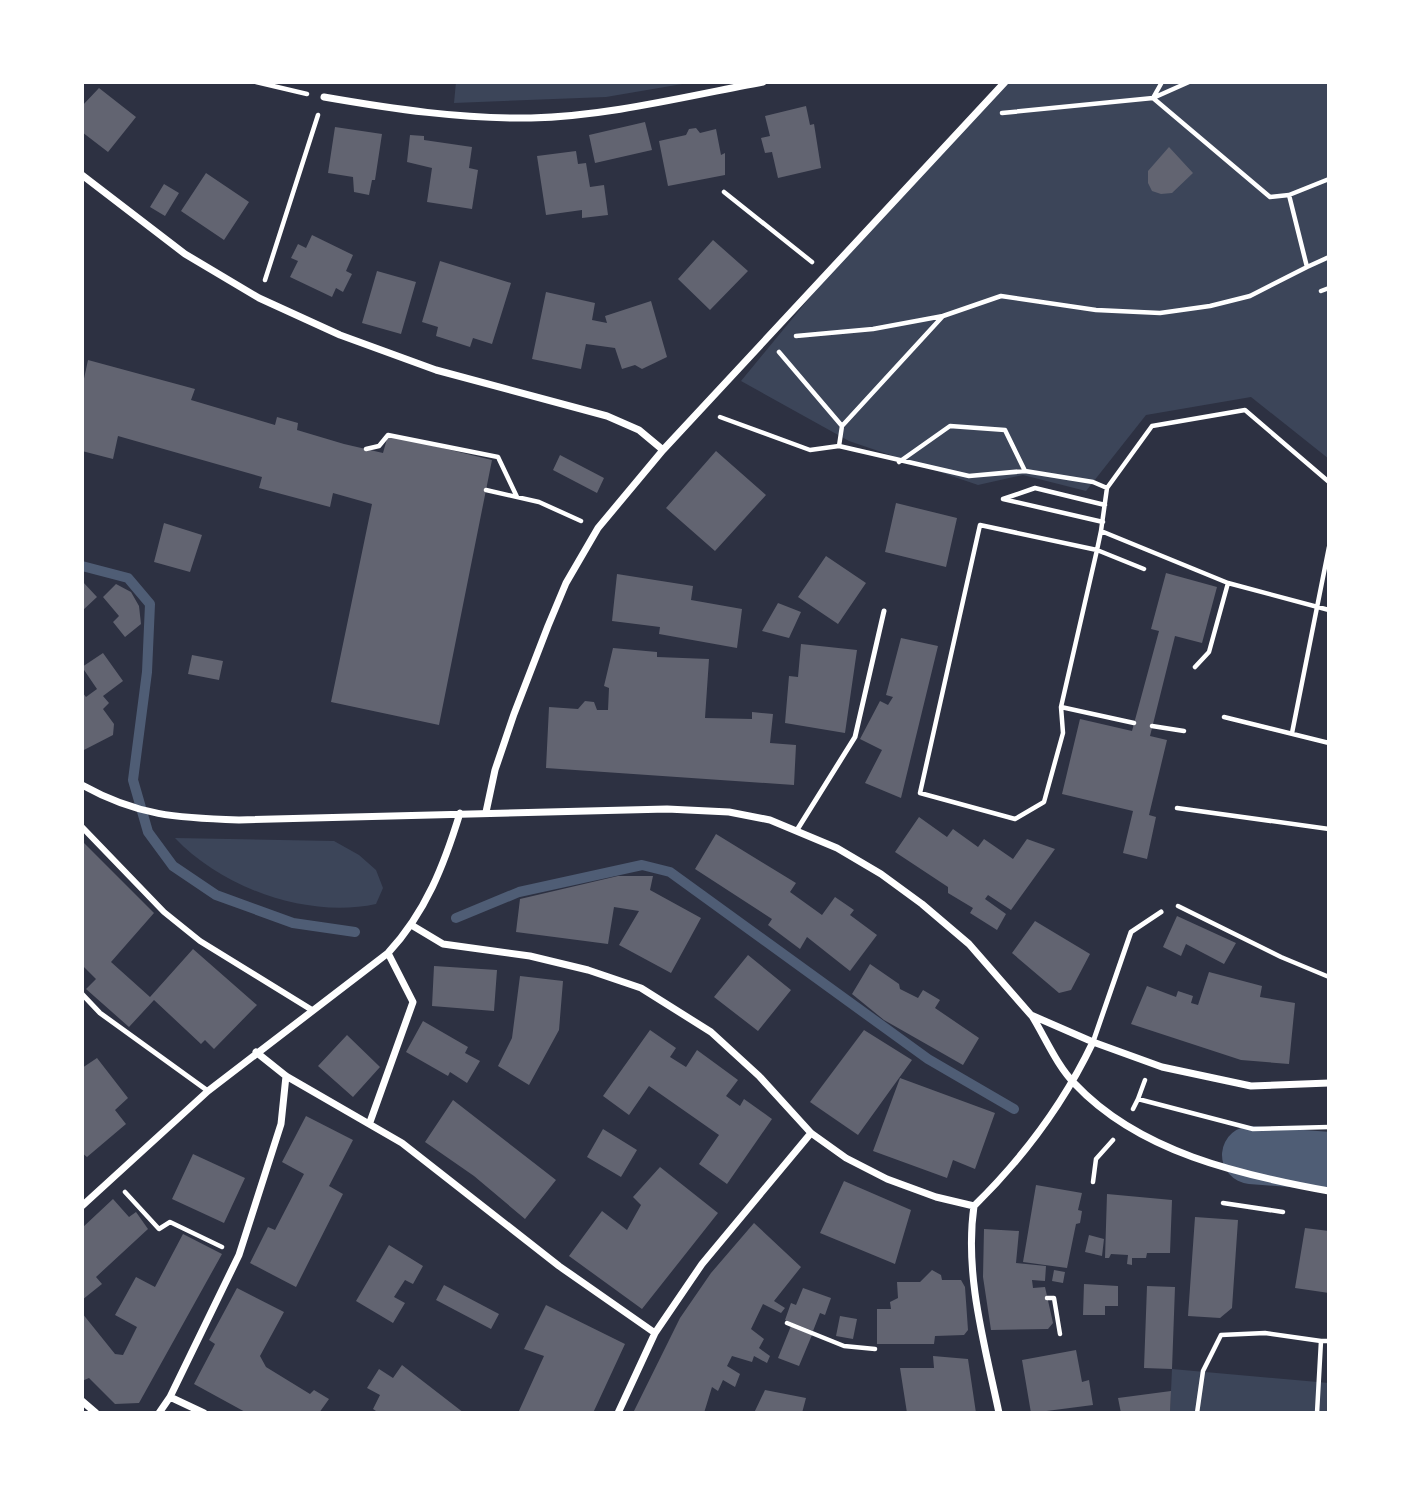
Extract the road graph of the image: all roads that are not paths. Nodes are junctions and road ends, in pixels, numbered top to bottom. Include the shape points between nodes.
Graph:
1 (763, 82) edge
2 (1001, 83) edge
3 (324, 97) road end
4 (82, 176) edge
5 (663, 450) junction
6 (884, 611) dead end
7 (82, 785) edge
8 (486, 812) junction
9 (460, 813) junction
10 (82, 827) edge
11 (797, 830) junction
12 (1161, 912) dead end
13 (413, 926) junction
14 (388, 953) junction
15 (82, 994) edge
16 (312, 1010) junction
17 (1031, 1015) junction
18 (1093, 1042) junction
19 (256, 1052) junction
20 (286, 1076) junction
21 (1073, 1083) junction
22 (1329, 1083) edge
23 (208, 1091) junction
24 (370, 1122) junction
25 (811, 1133) junction
26 (1329, 1191) edge
27 (82, 1206) edge
28 (974, 1206) junction
29 (655, 1333) junction
30 (170, 1396) junction
31 (82, 1401) edge
32 (96, 1413) edge
33 (159, 1413) edge
34 (204, 1413) edge
35 (618, 1413) edge
36 (999, 1413) edge

1 - 3 street via 596,113 533,118 458,117
2 - 5 street
4 - 5 street via 185,254 259,298 340,335 436,370 607,416 639,430
5 - 8 street via 598,528 566,583 502,747
6 - 11 lane via 855,737
7 - 9 street via 150,814 180,818
8 - 9 street
8 - 11 street via 704,811 770,820
9 - 13 street via 450,848
10 - 16 street via 164,912 200,941
11 - 17 street via 870,867 922,904 969,944
12 - 18 lane via 1131,932
13 - 14 street
13 - 25 street via 443,944 530,956 641,988 710,1032 759,1076
14 - 16 street
14 - 24 street via 413,1002
15 - 23 lane via 100,1013
16 - 19 street
17 - 18 street
17 - 21 street
18 - 21 street
18 - 22 street via 1162,1067 1251,1086
19 - 20 street
19 - 23 street
20 - 24 street
20 - 30 street via 281,1124 239,1255
21 - 26 street via 1125,1126 1220,1166
21 - 28 street via 1022,1157
23 - 27 street
24 - 29 street
25 - 28 street via 887,1179
25 - 29 street via 702,1264
28 - 36 street via 974,1278
29 - 35 street
30 - 33 street
30 - 34 street
31 - 32 street

